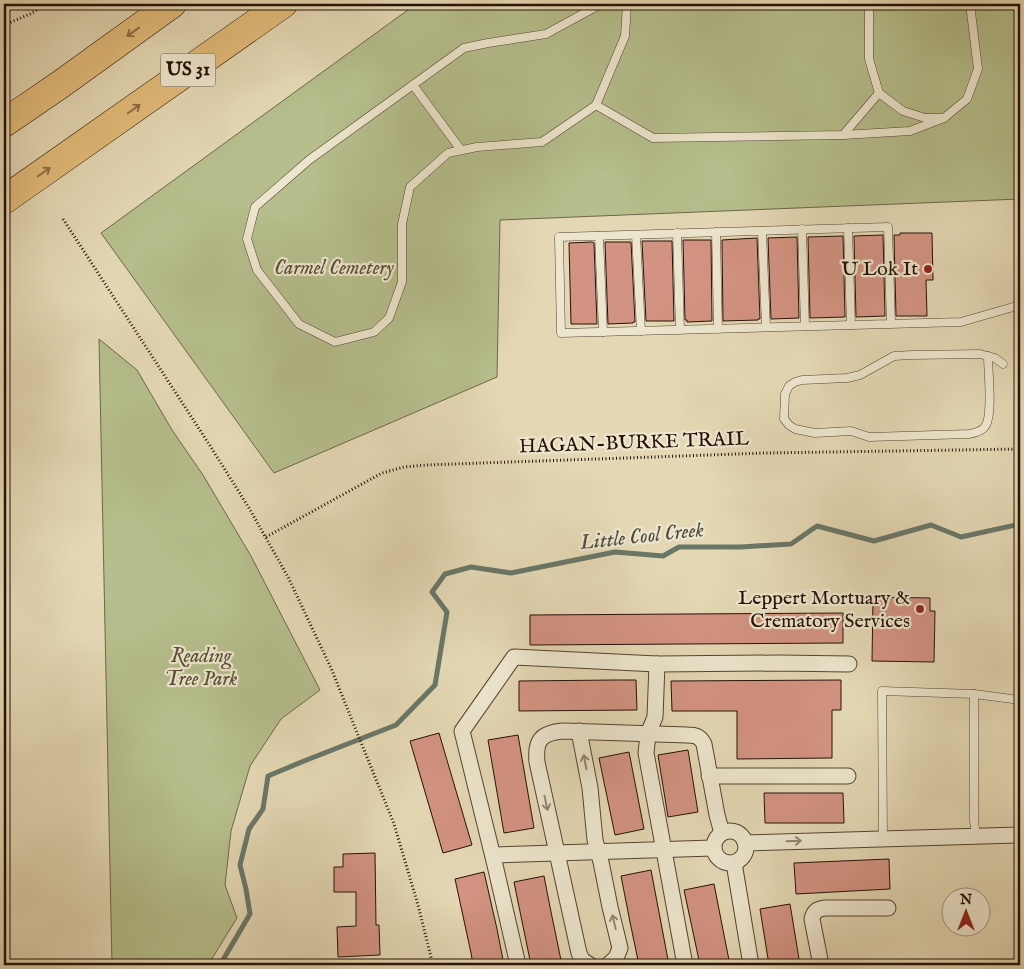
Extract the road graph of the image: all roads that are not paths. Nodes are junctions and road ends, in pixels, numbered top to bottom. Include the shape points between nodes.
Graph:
1 (172, 4) edge
2 (283, 4) edge
3 (601, 4) edge
4 (627, 4) edge
5 (869, 4) edge
6 (970, 4) edge
7 (413, 85) junction
8 (879, 93) junction
9 (596, 105) junction
10 (944, 118) junction
11 (4, 123) edge
12 (843, 135) junction
13 (461, 150) junction
14 (4, 200) edge
15 (848, 228) junction
16 (802, 230) junction
17 (762, 231) junction
18 (716, 232) junction
19 (677, 233) junction
20 (636, 234) junction
21 (599, 236) junction
22 (1020, 306) edge
23 (891, 324) junction
24 (851, 325) junction
25 (805, 326) junction
26 (766, 327) junction
27 (718, 329) junction
28 (680, 330) junction
29 (640, 331) junction
30 (603, 332) junction
31 (988, 356) junction
32 (1004, 364) dead end
33 (657, 664) junction
34 (849, 664) dead end
35 (974, 694) junction
36 (1020, 700) edge
37 (579, 732) junction
38 (648, 734) junction
39 (709, 776) junction
40 (848, 776) dead end
41 (722, 832) junction
42 (1020, 835) edge
43 (976, 836) junction
44 (883, 839) junction
45 (745, 843) junction
46 (713, 848) junction
47 (663, 849) junction
48 (598, 851) junction
49 (556, 852) junction
50 (492, 855) junction
51 (734, 863) junction
52 (888, 908) dead end
53 (518, 965) edge
54 (590, 965) edge
55 (608, 965) edge
56 (685, 965) edge
57 (752, 965) edge
58 (821, 965) edge

1 -> 11 highway
14 -> 2 highway, US 31
3 - 7 lane via 546,34 464,48
4 - 9 lane via 625,36
5 - 8 lane via 869,58
6 - 10 lane via 978,69 967,99
7 - 13 lane
7 - 13 lane via 309,160 255,207 248,239 257,270 299,324 335,342 374,332 389,318 402,282 402,224 410,187 448,153
8 - 10 lane via 903,111 926,118
8 - 12 lane
9 - 12 lane via 653,138
9 - 13 lane via 542,142
10 - 12 lane via 910,131
15 - 16 lane
15 - 23 lane via 888,227
15 - 24 lane
16 - 17 lane
16 - 25 lane
17 - 18 lane
17 - 26 lane
18 - 19 lane
18 - 27 lane
19 - 20 lane
19 - 28 lane
20 - 21 lane
20 - 29 lane
21 - 30 lane
21 - 30 lane via 559,237 561,333
22 - 23 lane via 961,322
23 - 24 lane
24 - 25 lane
25 - 26 lane
26 - 27 lane
27 - 28 lane
28 - 29 lane
29 - 30 lane
31 - 31 lane via 894,356 860,375 795,382 785,394 784,419 795,429 815,434 851,431 869,437 978,433 986,426 990,414
31 - 32 lane
33 - 34 street
33 - 38 street via 655,717
33 - 50 street via 514,656 462,732
35 - 36 lane
35 - 43 lane
35 - 44 lane via 882,691
37 - 38 street
48 -> 37 street
37 -> 49 street via 546,734 536,752
38 - 39 street via 698,736 704,744
38 - 47 street via 646,753
39 - 40 street
39 - 41 street
41 - 45 street via 734,832
41 - 46 street
42 - 43 street
43 - 44 street
45 -> 44 street
45 - 51 street via 744,854
46 - 47 street
46 - 51 street via 719,860
47 - 48 street
47 - 56 street
48 - 49 street
55 -> 48 street via 620,948
49 - 50 street
49 - 54 street via 579,954
50 - 53 street
51 - 57 street
52 - 58 street via 816,910 812,919

